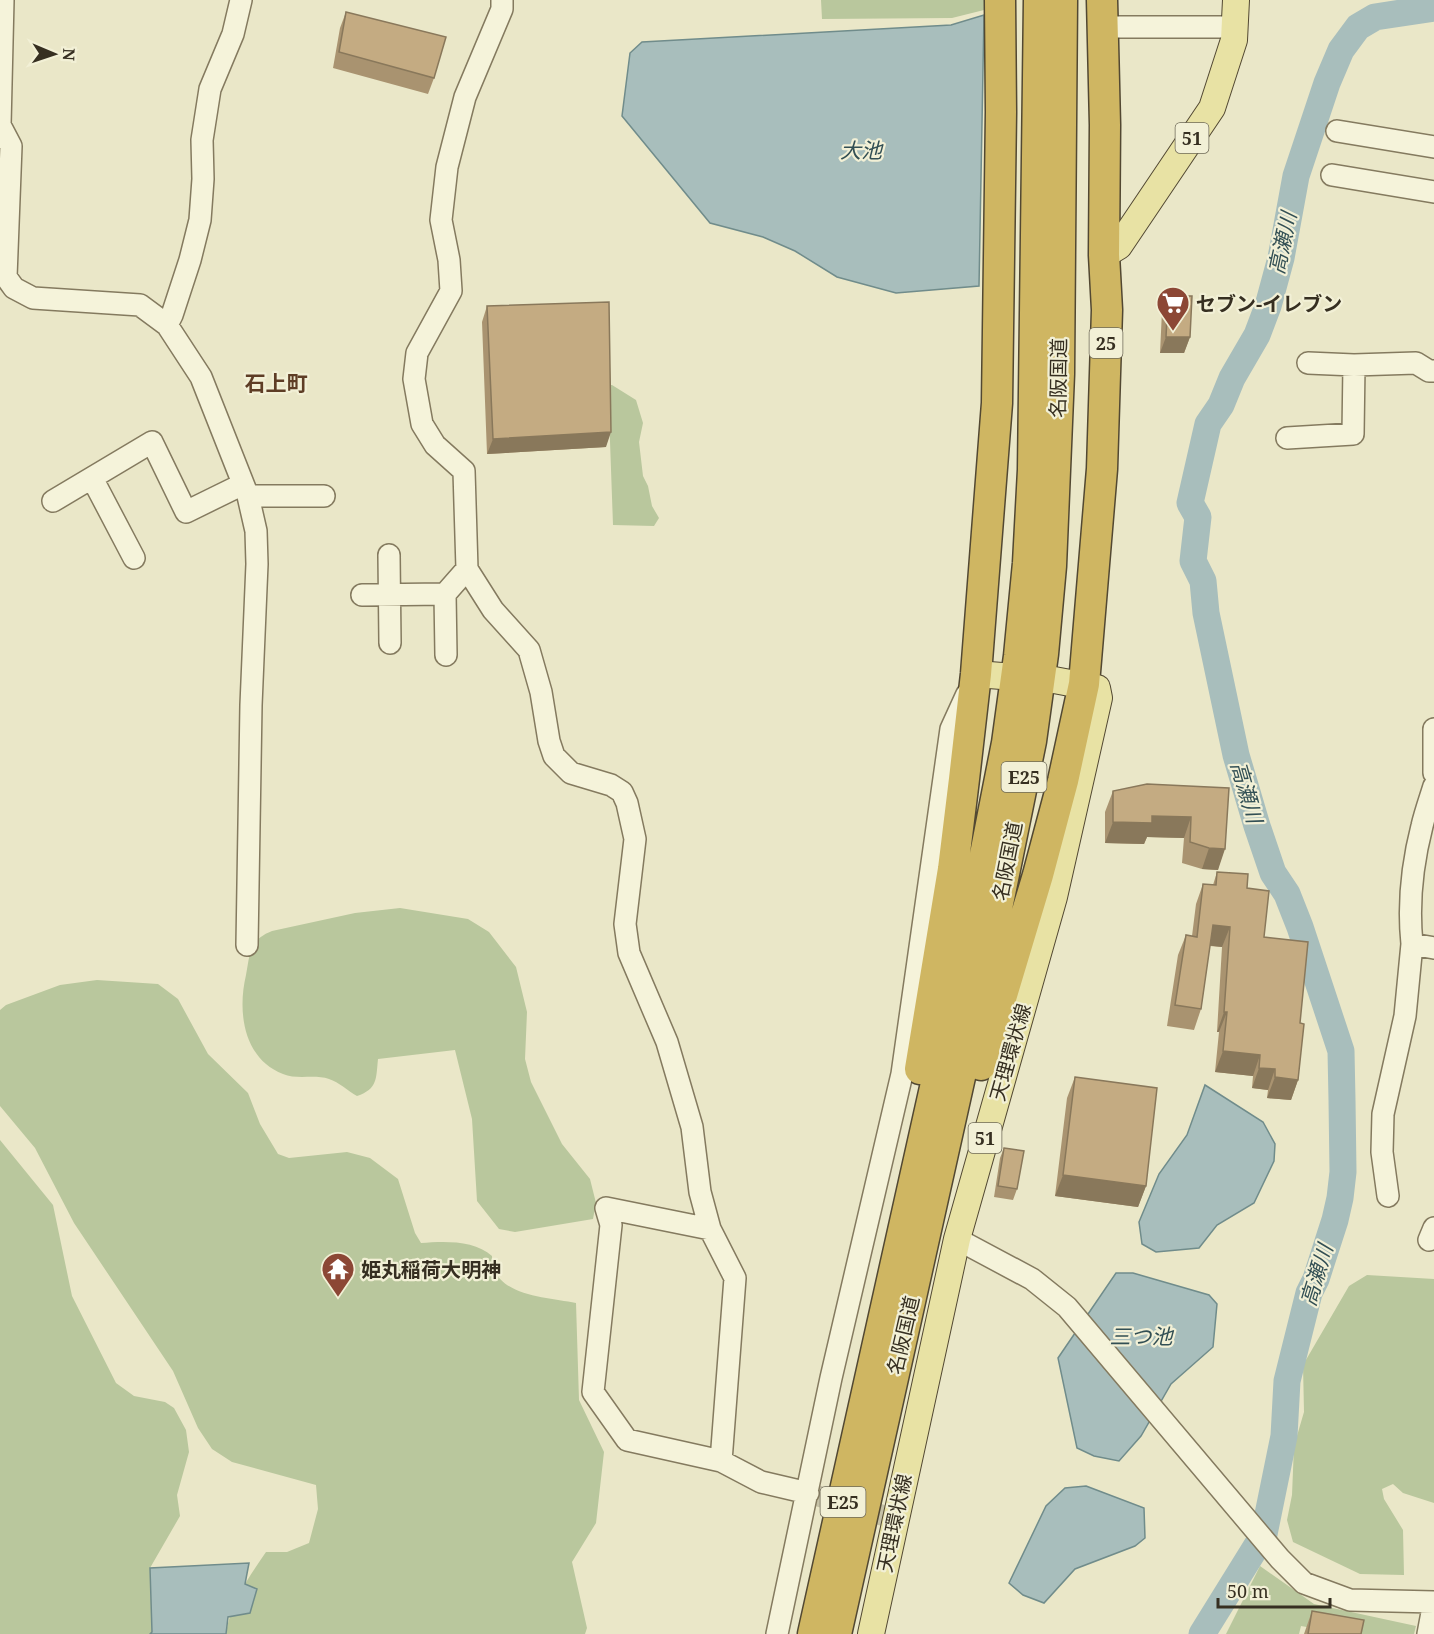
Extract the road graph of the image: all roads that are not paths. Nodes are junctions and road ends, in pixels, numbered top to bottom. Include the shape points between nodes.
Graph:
1 (3, 0) edge
2 (241, 0) edge
3 (502, 0) edge
4 (1000, 0) edge
5 (1039, 0) edge
6 (1062, 0) edge
7 (1236, 0) edge
8 (1102, 14) edge
9 (1235, 27) junction
10 (1337, 131) dead end
11 (1434, 147) edge
12 (1332, 175) dead end
13 (1434, 192) edge
14 (1104, 255) junction
15 (3, 278) edge
16 (166, 325) junction
17 (1308, 363) dead end
18 (1354, 365) junction
19 (1434, 371) edge
20 (1287, 438) dead end
21 (92, 478) junction
22 (245, 490) junction
23 (324, 496) dead end
24 (53, 501) dead end
25 (389, 555) dead end
26 (134, 558) dead end
27 (467, 570) junction
28 (446, 594) junction
29 (362, 595) dead end
30 (389, 595) junction
31 (390, 643) dead end
32 (446, 655) dead end
33 (989, 675) junction
34 (1054, 680) dead end
35 (1084, 684) junction
36 (1434, 729) edge
37 (1434, 773) edge
38 (1434, 786) edge
39 (1412, 944) junction
40 (247, 945) dead end
41 (1434, 948) edge
42 (1388, 1196) dead end
43 (710, 1229) junction
44 (957, 1239) junction
45 (872, 1371) junction
46 (721, 1461) junction
47 (808, 1493) junction
48 (858, 1538) junction
49 (1434, 1602) edge
50 (777, 1634) edge
51 (813, 1634) edge
52 (836, 1634) edge
53 (871, 1634) edge
54 (1428, 1634) edge

1 - 15 street via 0,125 11,146
2 - 16 street via 233,34 210,89 201,140 200,220
3 - 27 street via 502,9 465,97 447,167 441,220 451,291 417,352 414,379 422,424 435,445 464,471
4 - 33 highway via 1002,112
5 - 45 highway, 名阪国道 / E25 via 1034,458 1019,656 970,931
6 - 48 highway, 名阪国道 / E25 via 1059,374 1043,654 1031,741 992,933
7 - 9 main road, 51
8 - 9 street
8 - 14 highway, 25
9 - 14 main road, 51 via 1212,108 1119,246
10 - 11 street
12 - 13 street
14 - 35 highway, 25 via 1107,310 1102,469
15 - 16 street via 33,298 140,305
16 - 22 street via 201,377
17 - 18 street
18 - 19 street via 1416,363
18 - 20 street via 1353,434
21 - 22 street via 152,442 186,512
21 - 24 street
21 - 26 street
22 - 23 street
22 - 40 street via 256,531 257,564 250,705
25 - 30 street
27 - 28 street
27 - 43 street via 493,610 529,650 554,756 571,773 612,785 622,792 627,803 635,839 624,924 629,953 667,1042 692,1127 699,1192
28 - 30 street
28 - 32 street
29 - 30 street
30 - 31 street
33 - 45 highway, E25 via 953,868
33 - 47 street via 951,729 902,1074
34 - 35 main road
35 - 44 main road, 天理環状線 / 51 via 1096,688 1099,698 1065,850
35 - 48 highway, E25 via 1038,874 953,1155 890,1424
36 - 37 street
38 - 39 street via 1415,855 1410,899
39 - 41 street
39 - 42 street via 1405,1016 1383,1113 1382,1152
43 - 46 street via 735,1278
43 - 46 street via 606,1208 611,1225 592,1392 627,1440
44 - 49 street via 1032,1279 1067,1307 1244,1518 1304,1583 1350,1600
44 - 53 main road, 天理環状線 / 51
45 - 51 highway, 名阪国道 / E25
46 - 47 street via 761,1482
47 - 50 street
48 - 52 highway, 名阪国道 / E25
49 - 54 street

